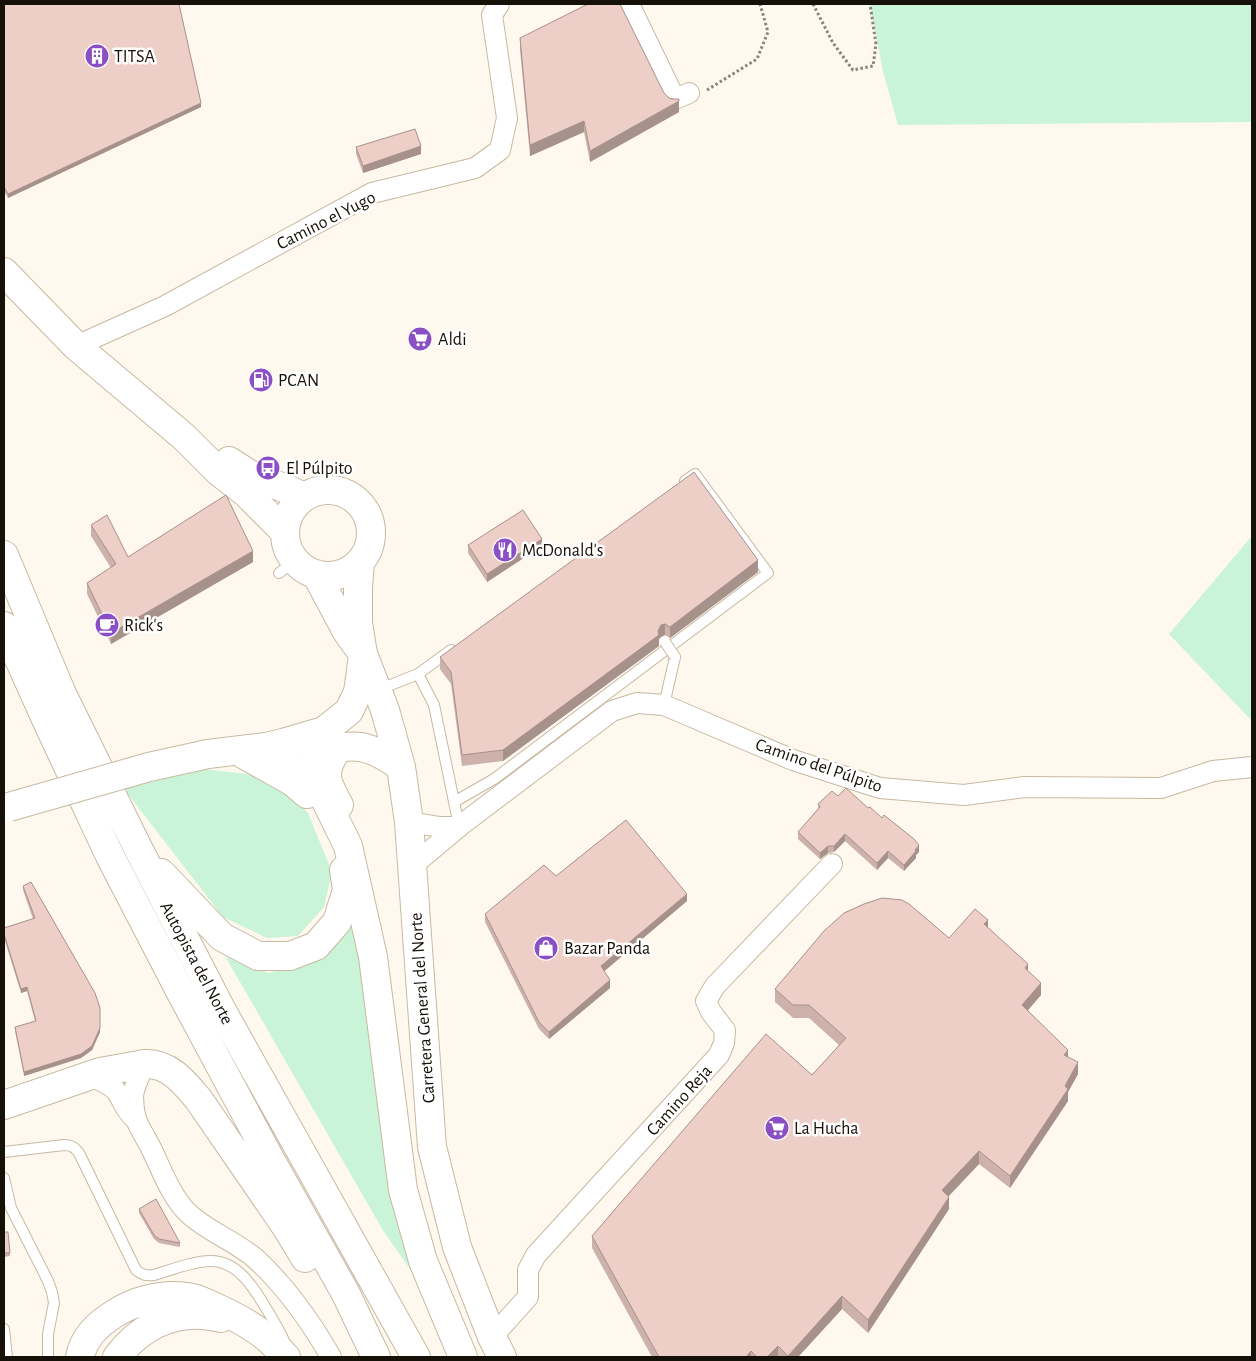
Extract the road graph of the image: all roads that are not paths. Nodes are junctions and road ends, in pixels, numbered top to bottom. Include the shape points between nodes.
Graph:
1 (499, 4) edge
2 (629, 4) edge
3 (689, 93) road end
4 (4, 272) edge
5 (76, 346) junction
6 (184, 437) junction
7 (679, 485) edge
8 (304, 497) junction
9 (285, 532) junction
10 (4, 555) edge
11 (360, 562) junction
12 (297, 570) junction
13 (4, 626) edge
14 (665, 642) edge
15 (457, 646) edge
16 (362, 654) junction
17 (418, 674) junction
18 (381, 700) junction
19 (664, 705) junction
20 (340, 746) junction
21 (246, 753) junction
22 (401, 767) junction
23 (1252, 767) edge
24 (454, 802) junction
25 (6, 808) edge
26 (409, 822) junction
27 (460, 826) junction
28 (139, 850) junction
29 (832, 864) dead end
30 (412, 866) junction
31 (373, 957) junction
32 (145, 1064) junction
33 (89, 1075) junction
34 (4, 1105) edge
35 (136, 1120) junction
36 (4, 1152) edge
37 (4, 1178) edge
38 (7, 1209) edge
39 (228, 1313) junction
40 (254, 1328) junction
41 (4, 1329) edge
42 (497, 1347) edge
43 (374, 1353) edge
44 (7, 1357) edge
45 (48, 1357) edge
46 (80, 1357) edge
47 (96, 1357) edge
48 (117, 1357) edge
49 (286, 1357) edge
50 (292, 1357) edge
51 (331, 1357) edge
52 (416, 1357) edge
53 (463, 1357) edge

1 - 5 street, Camino el Yugo via 492,14 507,118 500,150 475,168 372,193 165,306
2 - 3 street via 675,99
4 - 5 main road
5 - 6 main road
6 - 8 main road via 254,478
6 - 9 main road
7 - 24 lane via 695,474 768,573 494,779
8 - 9 main road via 294,506
8 - 11 main road via 318,491 333,490 358,502 366,512 371,536
9 - 12 main road
10 - 28 main road, Autopista del Norte via 62,694
11 - 12 main road via 340,575
11 - 16 main road, Carretera General del Norte via 358,623
12 - 16 main road, Carretera General del Norte
13 - 43 main road, Autopista del Norte via 110,856 178,989 346,1294
14 - 19 lane, bridge via 675,657
15 - 17 lane
16 - 18 main road, Carretera General del Norte
16 - 21 main road via 358,692 349,711 324,731
17 - 18 lane
17 - 24 lane via 434,705
18 - 20 main road via 375,720
18 - 22 main road, Carretera General del Norte
19 - 23 street, Camino del Púlpito via 793,760 880,788 964,795 1025,787 1161,788 1213,772
19 - 27 street, Camino del Púlpito via 637,704 612,711
20 - 21 main road
20 - 22 main road via 366,747
20 - 31 main road via 326,772 368,877 377,933
21 - 25 main road, bridge via 149,767
21 - 28 main road via 307,794 329,827 342,860 347,890 337,922 316,946 290,956 258,956 222,937
21 - 31 main road via 324,797 348,846
22 - 26 main road, Carretera General del Norte
24 - 27 lane
26 - 27 street via 440,827
26 - 30 main road, Carretera General del Norte
27 - 30 street, Camino del Púlpito
28 - 52 main road, Autopista del Norte via 221,1009
29 - 42 street, Camino Reja via 715,986 706,1001 725,1030 720,1055 536,1255 528,1270 528,1297
30 - 42 main road, Carretera General del Norte via 432,1147 457,1247
31 - 53 main road via 403,1190 423,1261
32 - 33 main road
32 - 35 street via 134,1088
32 - 43 main road via 170,1070 199,1100 287,1228 332,1302
33 - 34 main road
33 - 35 street via 116,1091 127,1112
35 - 51 street via 187,1212 257,1260 306,1316
36 - 50 lane via 64,1145 73,1147 80,1155 136,1270 146,1276 200,1262 219,1262 228,1266 250,1283
37 - 38 lane
38 - 45 lane via 52,1292 54,1303 48,1334
39 - 40 main road
39 - 46 main road via 186,1297 152,1298 134,1303 96,1327 86,1338
39 - 47 main road via 185,1306 152,1310 111,1336
40 - 48 main road via 229,1319 182,1316 146,1330 127,1344
40 - 49 main road
41 - 44 lane

